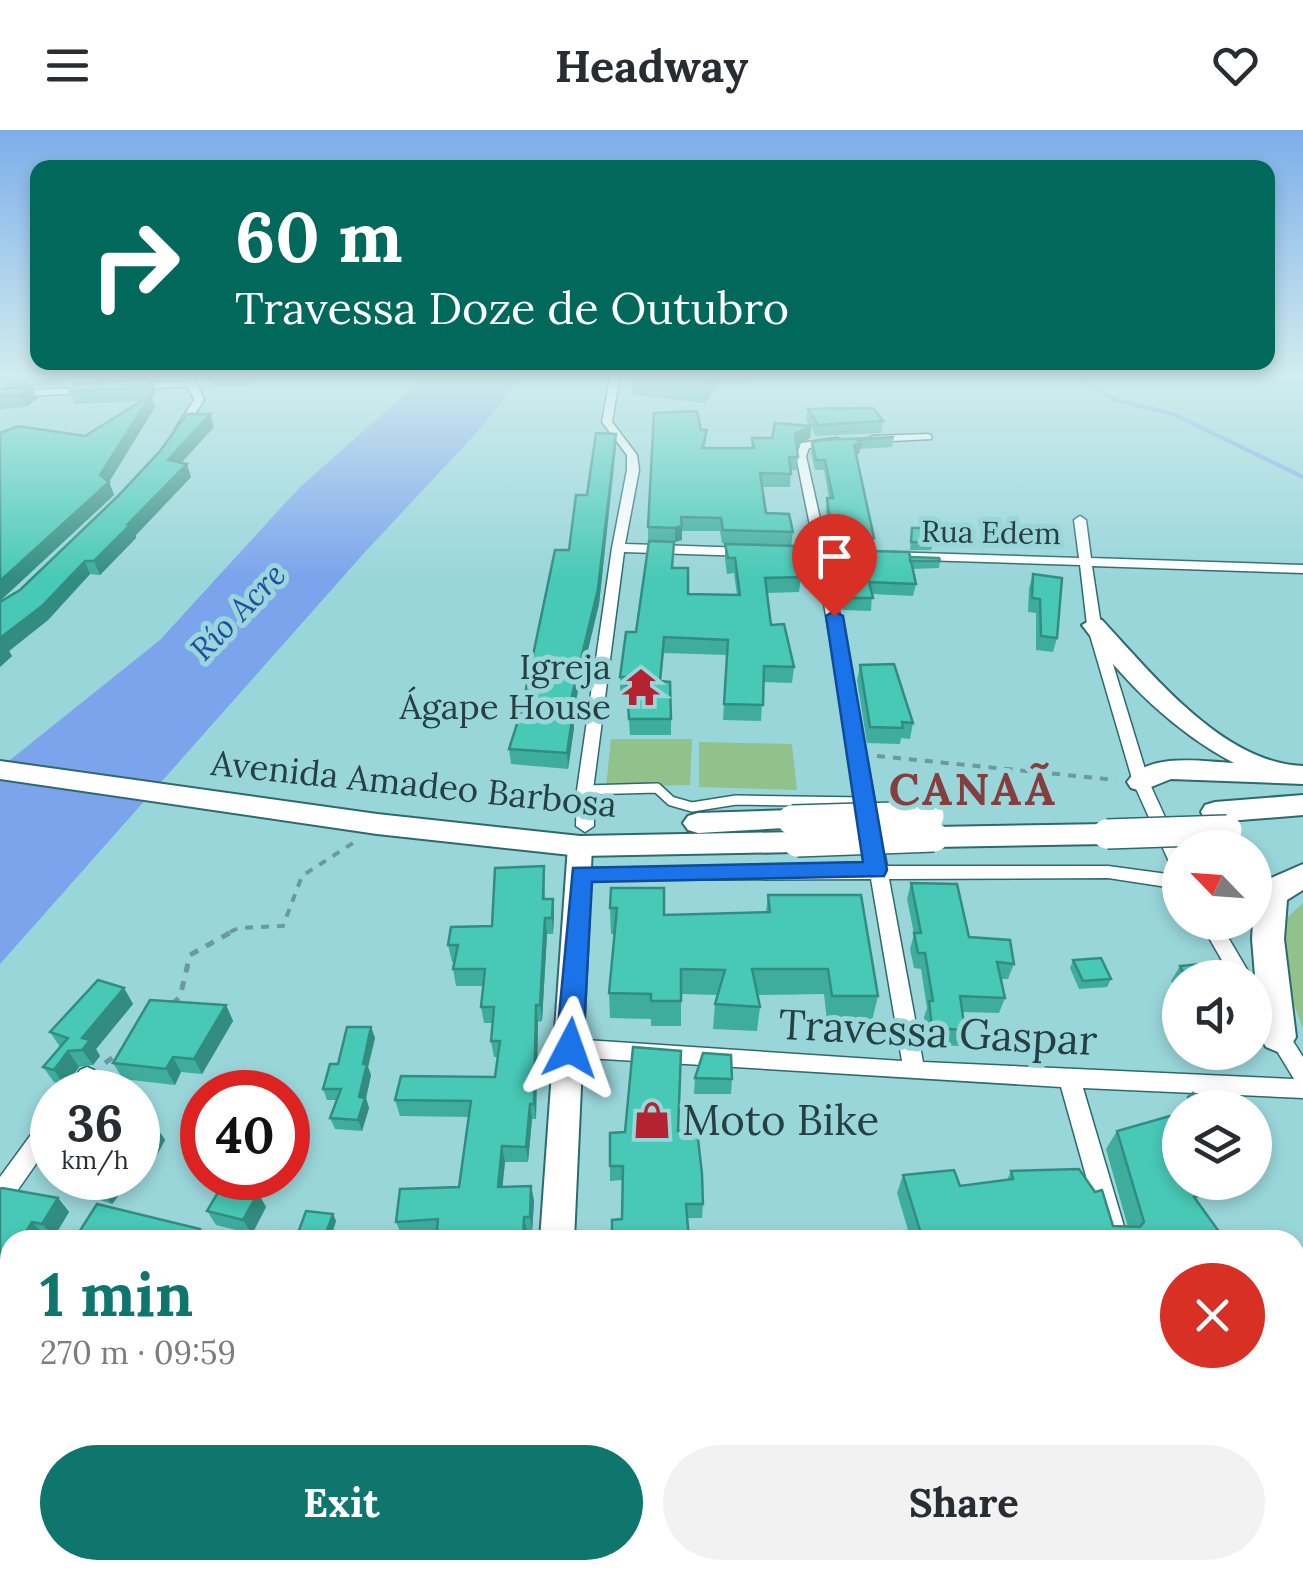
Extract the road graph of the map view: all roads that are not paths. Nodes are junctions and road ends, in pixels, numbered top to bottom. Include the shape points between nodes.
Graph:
1 (169, 442) edge
2 (620, 442) edge
3 (822, 442) edge
4 (166, 446) edge
5 (1080, 520) dead end
6 (618, 548) junction
7 (823, 554) junction
8 (842, 554) edge
9 (879, 555) edge
10 (1085, 560) junction
11 (1303, 570) edge
12 (1094, 625) junction
13 (0, 754) edge
14 (0, 770) edge
15 (1270, 771) junction
16 (1303, 775) edge
17 (1141, 782) junction
18 (585, 790) junction
19 (864, 802) junction
20 (1303, 806) edge
21 (1221, 821) junction
22 (1303, 826) edge
23 (1162, 830) edge
24 (582, 849) junction
25 (876, 870) junction
26 (1303, 876) edge
27 (1162, 880) edge
28 (1272, 891) edge
29 (1269, 940) edge
30 (1272, 1027) edge
31 (1278, 1037) junction
32 (570, 1048) junction
33 (914, 1071) junction
34 (1303, 1075) edge
35 (1069, 1076) junction
36 (1303, 1090) edge
37 (30, 1154) edge
38 (0, 1196) edge
39 (558, 1230) edge
40 (1113, 1230) edge

1 - 4 street
2 - 6 street via 634,462
3 - 7 street via 801,450
5 - 10 street
6 - 7 street
6 - 18 street
7 - 8 street
7 - 19 street
9 - 10 street, Rua Edem
10 - 11 street, Rua Edem
10 - 12 street
12 - 15 main road via 1170,710
12 - 17 street
13 - 24 main road, Avenida Amadeo Barbosa via 543,826
14 - 24 main road, Avenida Amadeo Barbosa
15 - 16 main road
15 - 17 main road via 1167,770
17 - 23 street
18 - 19 lane via 652,787 692,807 736,800
18 - 24 street
19 - 25 street
20 - 21 main road, Avenida Amadeo Barbosa
21 - 22 main road, Avenida Amadeo Barbosa
21 - 24 main road, Avenida Amadeo Barbosa, bridge via 794,831
24 - 25 street
24 - 32 street
25 - 27 street via 1108,872
25 - 33 street
26 - 28 main road
29 - 31 main road
30 - 31 street
31 - 34 street
32 - 33 street, Travessa Gaspar
32 - 39 street
33 - 35 street, Travessa Gaspar
35 - 36 street, Travessa Gaspar
35 - 40 street
37 - 38 street

